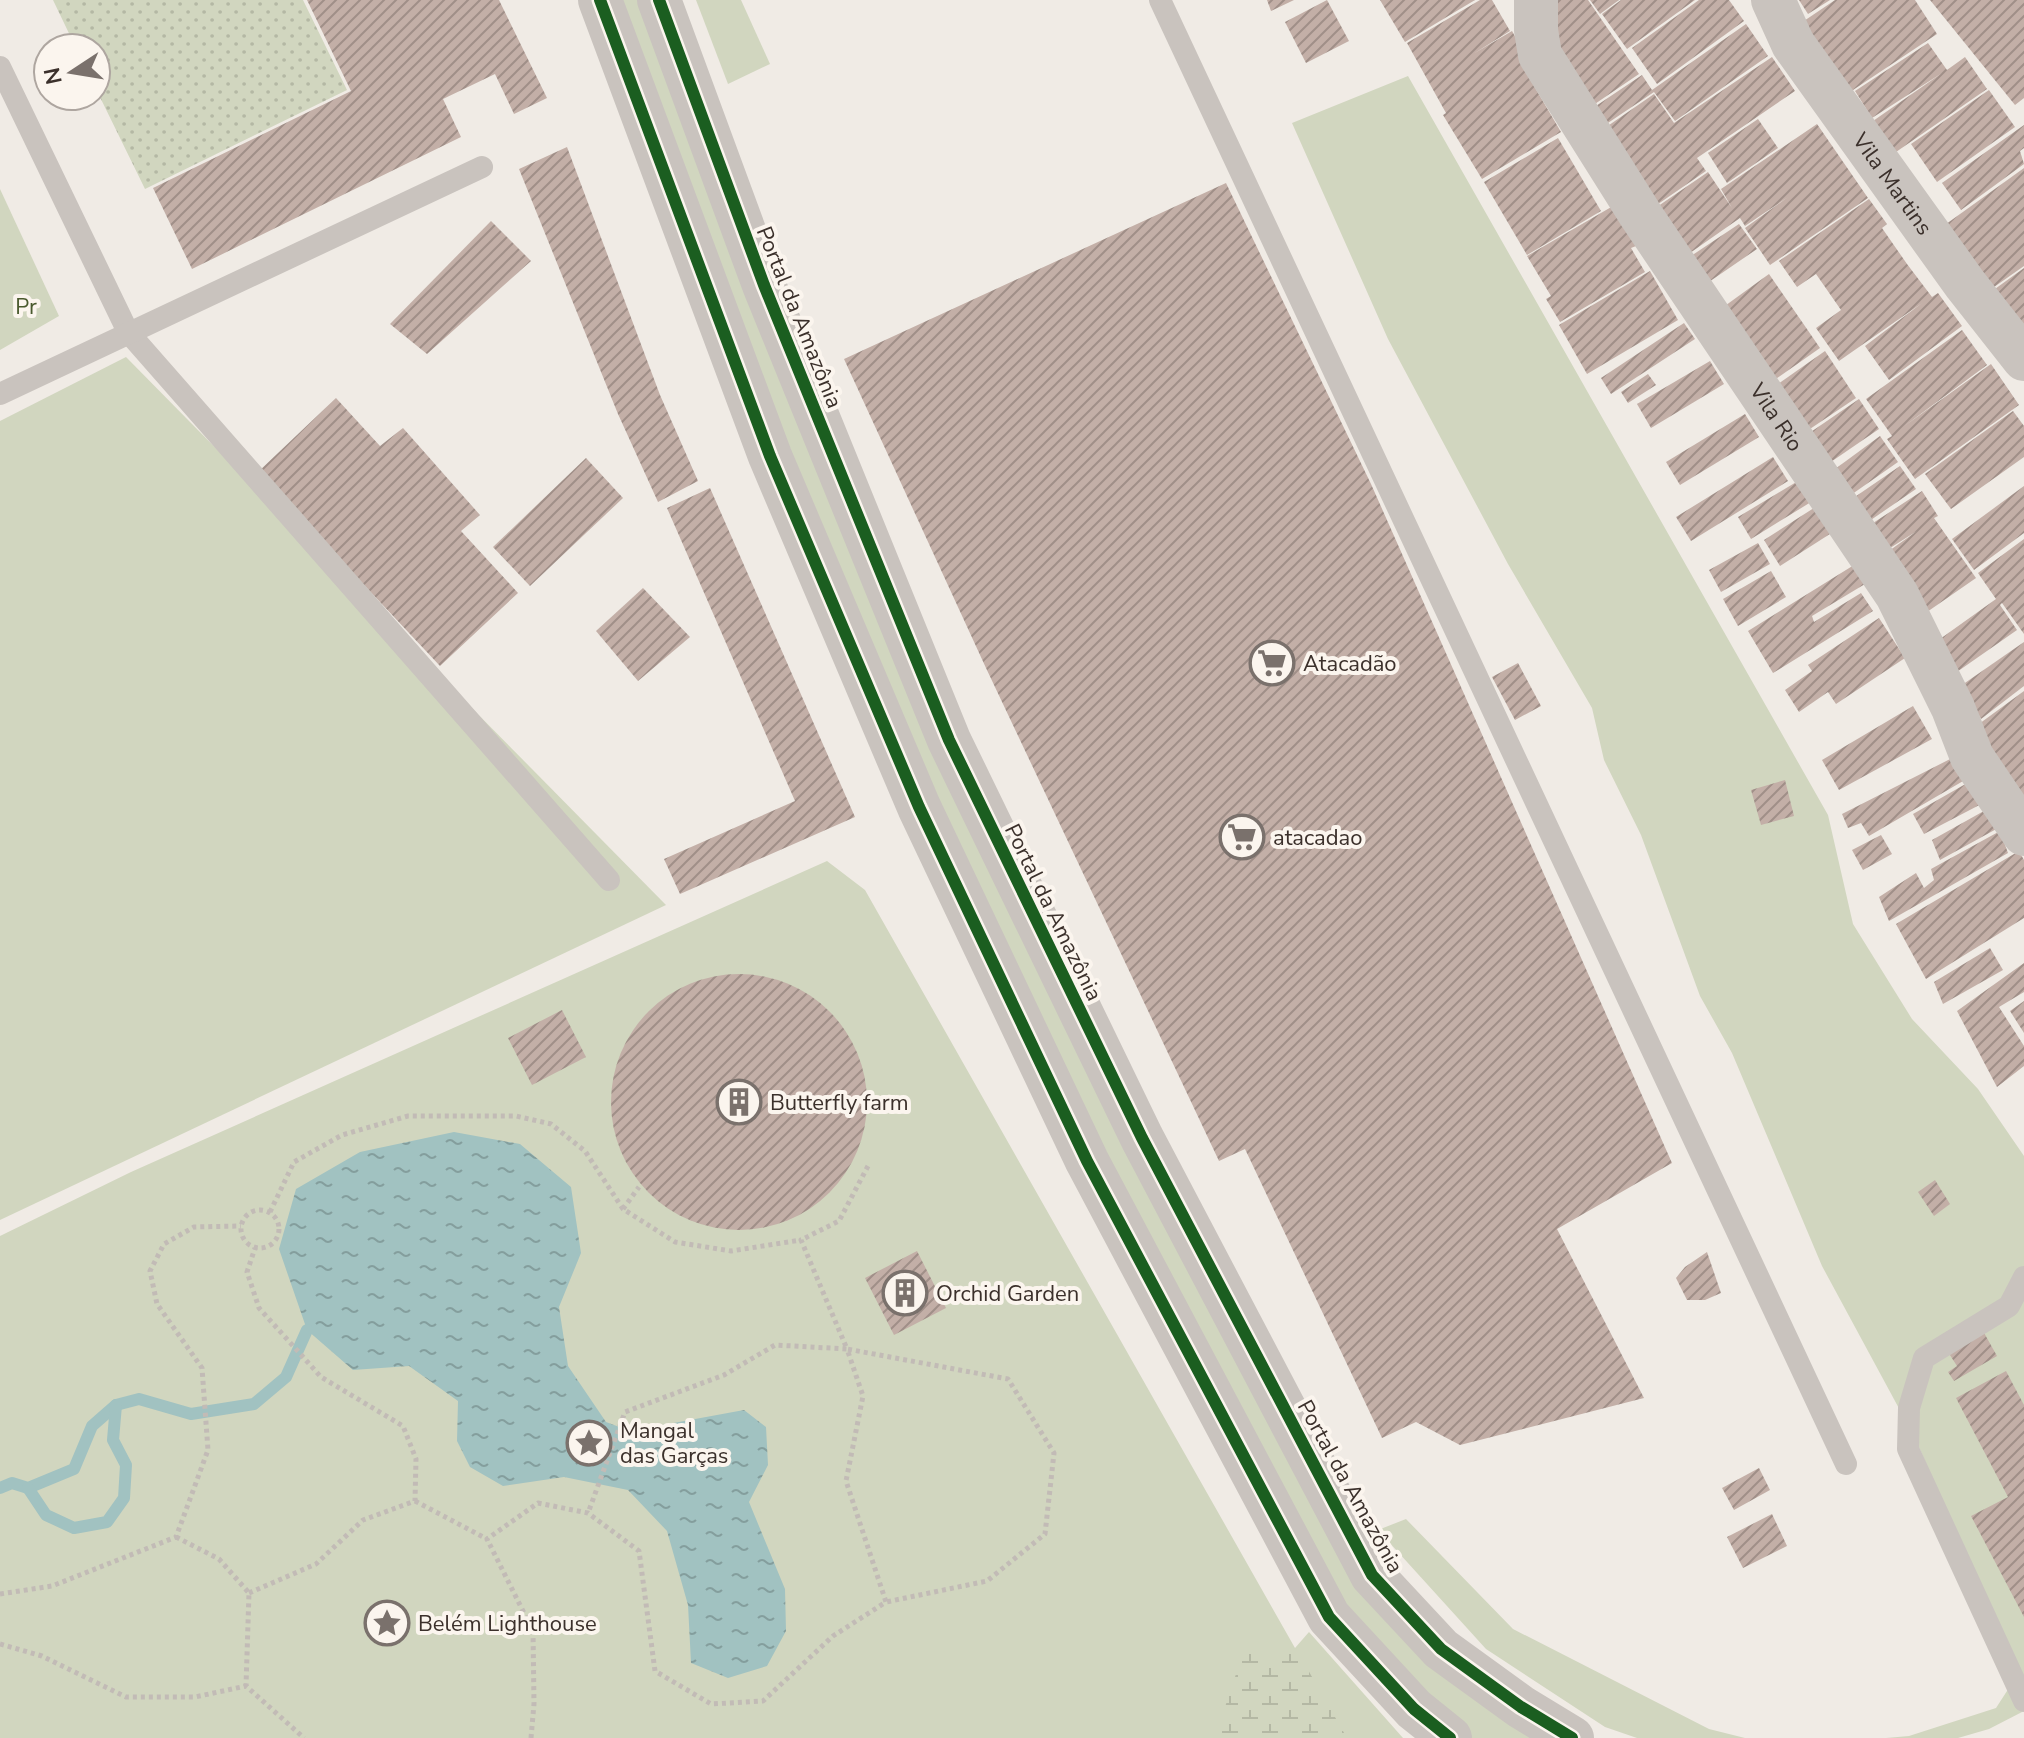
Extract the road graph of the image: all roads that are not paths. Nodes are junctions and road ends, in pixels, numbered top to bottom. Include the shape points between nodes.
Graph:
1 (600, 0) edge
2 (659, 0) edge
3 (1160, 0) edge
4 (1536, 0) edge
5 (1773, 0) edge
6 (0, 67) edge
7 (482, 167) dead end
8 (128, 332) junction
9 (2024, 359) edge
10 (0, 394) edge
11 (2024, 834) edge
12 (609, 880) dead end
13 (2024, 1277) edge
14 (1846, 1464) dead end
15 (2024, 1701) edge
16 (1450, 1738) edge
17 (1572, 1738) edge

1 - 16 street via 770,456 919,807 1087,1161 1329,1617 1414,1709
2 - 17 street, Portal da Amazônia via 764,285 949,740 1207,1262 1372,1575 1441,1649
3 - 14 lane
4 - 11 street, Vila Rio via 1540,55 1640,214 1897,595 1972,757
5 - 9 street, Vila Martins via 1793,44
6 - 8 lane
7 - 8 lane
8 - 10 lane
8 - 12 lane
13 - 15 lane via 2009,1306 1924,1358 1909,1408 1908,1449

